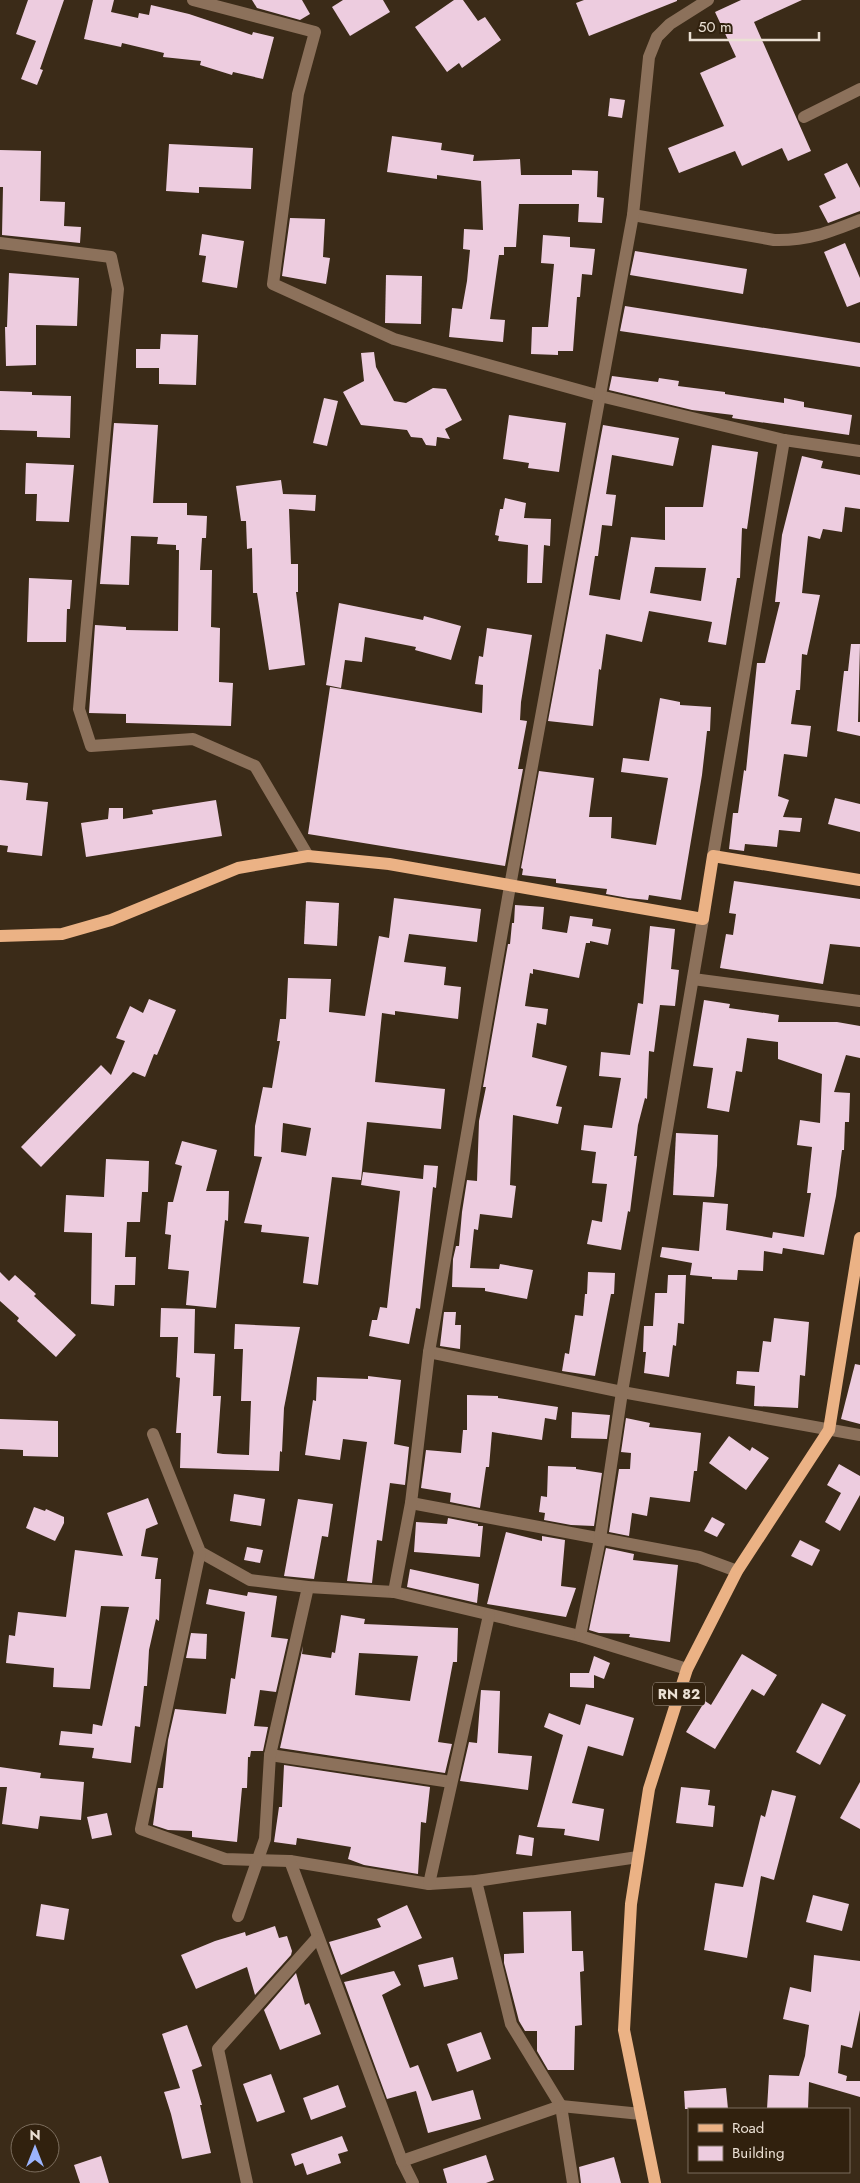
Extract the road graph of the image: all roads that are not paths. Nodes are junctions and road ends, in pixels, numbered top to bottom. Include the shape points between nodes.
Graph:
1 (193, 0) edge
2 (708, 0) edge
3 (860, 89) edge
4 (804, 117) dead end
5 (633, 215) junction
6 (860, 220) edge
7 (0, 243) edge
8 (600, 396) junction
9 (784, 440) junction
10 (860, 451) edge
11 (308, 856) junction
12 (714, 856) junction
13 (860, 880) edge
14 (510, 886) junction
15 (703, 919) junction
16 (0, 936) edge
17 (693, 979) junction
18 (860, 1001) edge
19 (860, 1238) edge
20 (429, 1352) junction
21 (622, 1392) junction
22 (829, 1430) junction
23 (153, 1434) dead end
24 (860, 1435) edge
25 (412, 1503) junction
26 (600, 1538) junction
27 (200, 1552) junction
28 (737, 1571) junction
29 (308, 1587) junction
30 (394, 1592) junction
31 (489, 1614) junction
32 (580, 1636) junction
33 (687, 1669) junction
34 (270, 1755) junction
35 (451, 1782) junction
36 (638, 1857) junction
37 (258, 1859) junction
38 (290, 1861) junction
39 (476, 1881) junction
40 (429, 1884) junction
41 (238, 1916) dead end
42 (317, 1938) junction
43 (560, 2106) junction
44 (641, 2114) junction
45 (402, 2161) junction
46 (247, 2183) edge
47 (413, 2183) edge
48 (573, 2183) edge
49 (655, 2183) edge

1 - 8 street via 315,32 298,94 273,284 394,339
2 - 5 street via 670,24 657,37 649,57
3 - 4 street
5 - 6 street via 774,240 824,234
5 - 8 street
7 - 11 street via 111,257 118,289 79,709 91,746 193,739 255,766
8 - 9 street
8 - 14 street
9 - 10 street
9 - 12 street
11 - 14 main road via 390,864
11 - 16 main road via 238,868 111,920 62,934
12 - 13 main road
12 - 15 main road
14 - 15 main road
14 - 20 street
15 - 17 street
17 - 18 street
17 - 21 street
19 - 22 main road, RN 82
20 - 21 street
20 - 25 street
21 - 22 street
21 - 26 street
22 - 24 street
22 - 28 main road, RN 82
23 - 27 street
25 - 26 street
25 - 30 street
26 - 28 street via 699,1557
26 - 32 street
27 - 29 street via 250,1580
27 - 37 street via 141,1829 225,1859
28 - 33 main road, RN 82
29 - 30 street
29 - 34 street
30 - 31 street
31 - 32 street
31 - 35 street
32 - 33 street
33 - 36 main road, RN 82 via 649,1789
34 - 35 street
34 - 37 street via 265,1839
35 - 40 street
36 - 39 street
36 - 44 main road, RN 82 via 631,1904 624,2030
37 - 38 street
37 - 41 street
38 - 40 street
38 - 42 street
39 - 40 street
39 - 43 street via 511,2024
42 - 45 street
42 - 46 street via 218,2049
43 - 44 street
43 - 45 street
43 - 48 street
44 - 49 main road, RN 82
45 - 47 street

